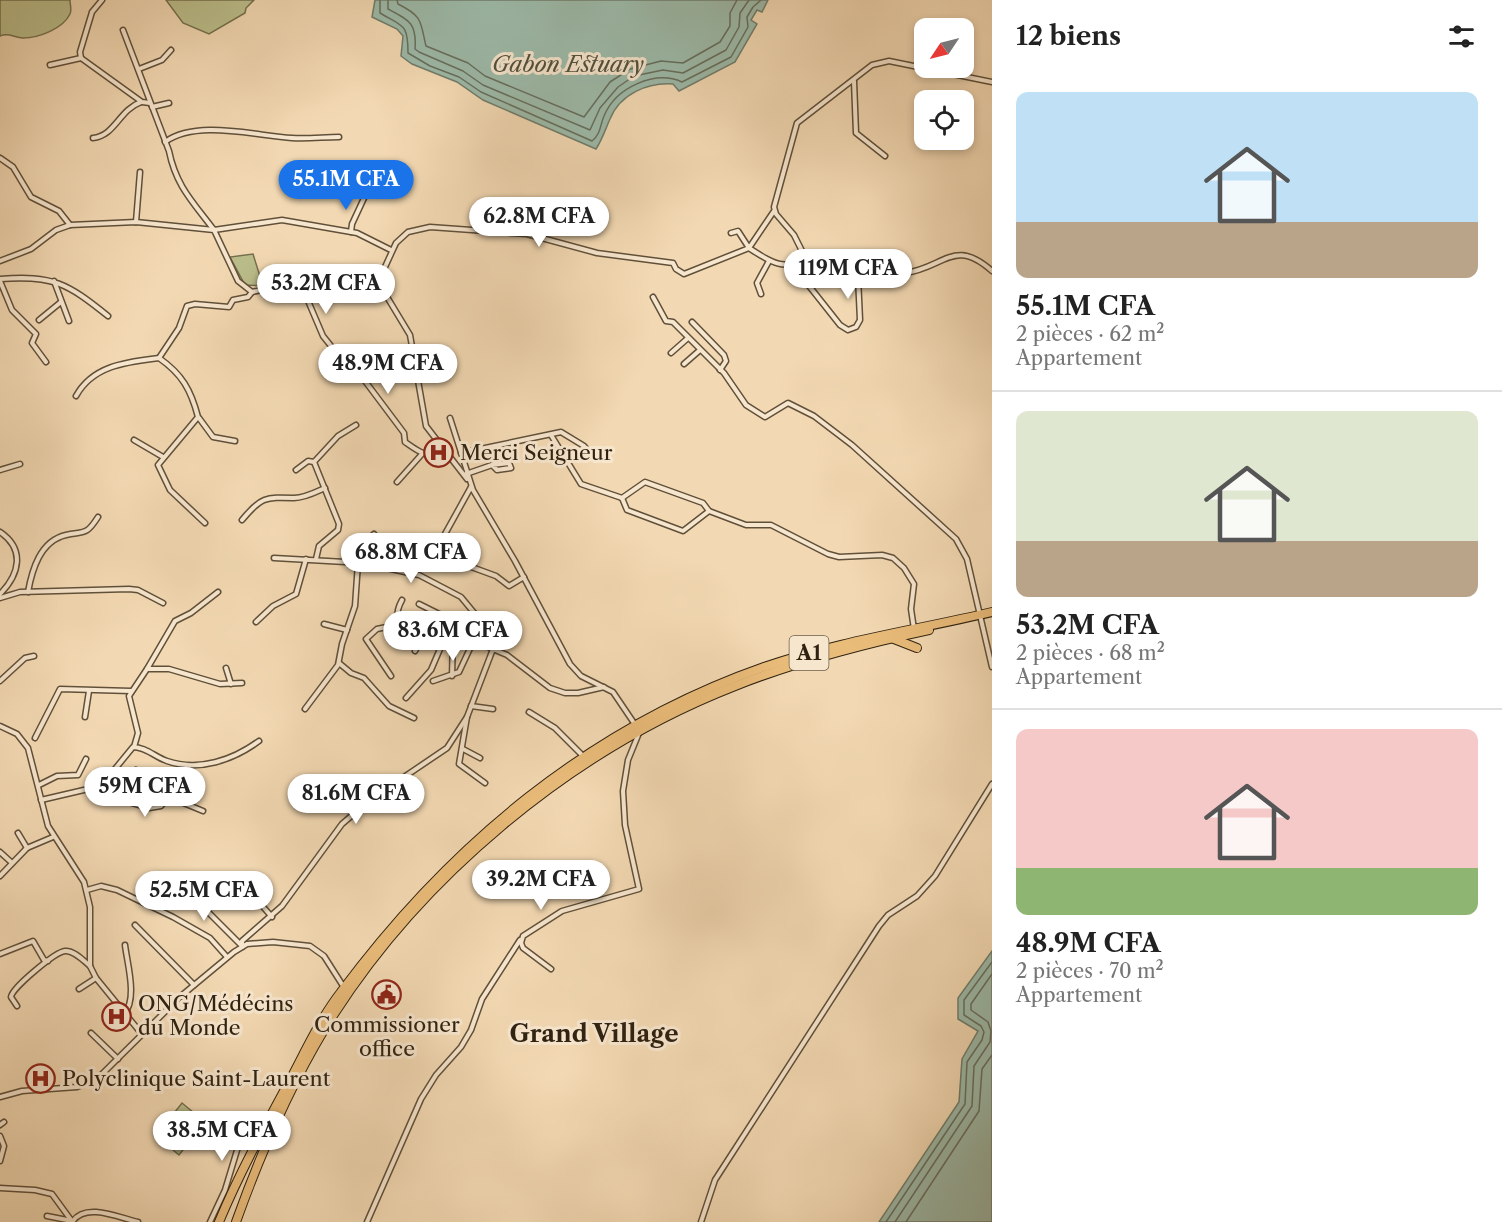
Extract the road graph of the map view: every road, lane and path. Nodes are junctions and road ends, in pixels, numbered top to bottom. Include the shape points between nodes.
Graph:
1 (102, 0) edge
2 (123, 30) dead end
3 (171, 50) dead end
4 (81, 58) junction
5 (50, 64) dead end
6 (139, 69) junction
7 (854, 81) junction
8 (992, 82) edge
9 (142, 102) junction
10 (169, 103) dead end
11 (151, 105) junction
12 (339, 137) dead end
13 (93, 138) dead end
14 (165, 142) junction
15 (885, 156) dead end
16 (0, 158) edge
17 (140, 172) dead end
18 (365, 196) dead end
19 (774, 210) junction
20 (136, 222) junction
21 (70, 225) junction
22 (214, 230) junction
23 (351, 232) junction
24 (731, 233) dead end
25 (749, 248) junction
26 (392, 250) junction
27 (804, 255) junction
28 (0, 261) edge
29 (769, 261) junction
30 (798, 261) junction
31 (992, 271) edge
32 (858, 277) junction
33 (0, 280) edge
34 (54, 280) junction
35 (379, 280) junction
36 (300, 282) junction
37 (252, 292) junction
38 (761, 294) dead end
39 (653, 297) dead end
40 (62, 301) junction
41 (108, 316) dead end
42 (39, 320) dead end
43 (69, 321) dead end
44 (692, 322) dead end
45 (688, 338) junction
46 (700, 350) junction
47 (671, 352) dead end
48 (159, 358) junction
49 (46, 362) dead end
50 (684, 364) dead end
51 (720, 370) junction
52 (76, 396) dead end
53 (198, 417) junction
54 (450, 418) dead end
55 (356, 425) dead end
56 (551, 435) junction
57 (134, 440) dead end
58 (235, 441) dead end
59 (443, 450) junction
60 (461, 453) junction
61 (422, 454) junction
62 (592, 455) dead end
63 (163, 457) junction
64 (314, 462) junction
65 (20, 464) dead end
66 (492, 465) dead end
67 (0, 470) edge
68 (296, 470) dead end
69 (466, 474) junction
70 (397, 482) dead end
71 (470, 484) junction
72 (325, 488) junction
73 (622, 498) junction
74 (709, 511) junction
75 (98, 517) dead end
76 (242, 520) dead end
77 (205, 523) dead end
78 (0, 532) edge
79 (374, 534) dead end
80 (274, 558) dead end
81 (306, 559) junction
82 (316, 559) junction
83 (361, 563) junction
84 (524, 577) junction
85 (28, 592) junction
86 (218, 592) dead end
87 (0, 596) edge
88 (402, 600) dead end
89 (163, 603) dead end
90 (419, 604) dead end
91 (992, 612) edge
92 (982, 617) junction
93 (992, 617) edge
94 (256, 622) dead end
95 (324, 624) dead end
96 (397, 625) junction
97 (347, 630) junction
98 (403, 630) junction
99 (914, 631) junction
100 (460, 635) junction
101 (453, 638) junction
102 (893, 638) junction
103 (421, 640) junction
104 (444, 641) junction
105 (473, 642) junction
106 (395, 643) dead end
107 (917, 648) dead end
108 (493, 649) junction
109 (415, 651) dead end
110 (34, 656) dead end
111 (339, 662) junction
112 (992, 667) edge
113 (225, 668) dead end
114 (147, 669) junction
115 (391, 676) dead end
116 (452, 676) junction
117 (0, 681) edge
118 (433, 681) dead end
119 (242, 683) dead end
120 (231, 684) junction
121 (604, 687) junction
122 (89, 691) junction
123 (131, 691) junction
124 (406, 698) dead end
125 (471, 706) junction
126 (305, 709) dead end
127 (493, 709) dead end
128 (529, 712) dead end
129 (85, 717) dead end
130 (467, 717) junction
131 (414, 718) dead end
132 (0, 726) edge
133 (637, 729) junction
134 (35, 738) dead end
135 (259, 741) dead end
136 (133, 747) junction
137 (463, 749) junction
138 (584, 757) junction
139 (480, 758) dead end
140 (86, 759) dead end
141 (136, 770) dead end
142 (485, 783) dead end
143 (992, 784) edge
144 (39, 785) junction
145 (92, 788) junction
146 (117, 799) junction
147 (41, 800) junction
148 (203, 811) dead end
149 (18, 833) dead end
150 (53, 837) junction
151 (27, 848) junction
152 (0, 852) edge
153 (11, 862) junction
154 (0, 876) edge
155 (87, 890) junction
156 (250, 892) dead end
157 (204, 908) dead end
158 (272, 917) junction
159 (135, 925) dead end
160 (523, 936) junction
161 (125, 945) dead end
162 (241, 946) junction
163 (0, 954) edge
164 (227, 957) junction
165 (49, 961) junction
166 (90, 966) junction
167 (551, 969) dead end
168 (96, 978) junction
169 (194, 985) junction
170 (347, 988) junction
171 (79, 989) dead end
172 (17, 1006) dead end
173 (124, 1014) junction
174 (91, 1032) dead end
175 (141, 1033) junction
176 (118, 1059) junction
177 (0, 1097) edge
178 (0, 1136) edge
179 (255, 1148) junction
180 (0, 1161) edge
181 (0, 1188) edge
182 (46, 1216) dead end
183 (73, 1221) edge
184 (138, 1222) edge
185 (210, 1222) edge
186 (219, 1222) edge
187 (236, 1222) edge
188 (367, 1222) edge
189 (701, 1222) edge

1 - 4 street via 92,12
2 - 6 street
3 - 6 street via 162,60
4 - 5 street
4 - 9 street
6 - 11 street
7 - 8 street via 872,65 889,61
7 - 15 street via 856,133
7 - 19 street via 797,123
9 - 11 street
9 - 13 street via 125,110 108,133
10 - 11 street
11 - 14 street
12 - 14 street via 182,133
14 - 22 street via 171,168 185,194
16 - 21 street via 12,167 31,197 59,211
17 - 20 street
18 - 23 street
19 - 25 street
19 - 27 street
20 - 21 street
20 - 22 street
21 - 28 street via 56,230 31,249
22 - 23 street via 282,220
22 - 37 street via 238,281
23 - 26 street
24 - 25 street via 738,231
25 - 26 street via 684,274 672,263 597,254 527,234 443,226 408,232
25 - 29 street
26 - 35 street
27 - 30 street
27 - 32 street via 842,264
29 - 30 street via 786,265
29 - 38 street via 757,283
30 - 32 street via 802,277 840,326 848,330 860,320
31 - 32 street via 971,256 959,254 919,270
33 - 34 street
33 - 49 street via 12,310 36,334 32,343
34 - 40 street
34 - 41 street
35 - 36 street via 351,274
35 - 59 street via 410,335 423,419
36 - 37 street
36 - 61 street via 323,336 356,369 404,433 405,442
37 - 48 street via 248,297 233,300 229,307 187,306 179,328
39 - 45 street via 666,321 673,322
40 - 42 street
40 - 43 street
44 - 51 street via 724,355 726,362
45 - 46 street
45 - 47 street
46 - 50 street
46 - 51 street
48 - 52 street via 100,370
48 - 53 street via 186,383
51 - 92 street via 746,405 760,416 768,416 788,403 814,416 956,539 967,559
53 - 58 street via 213,437
53 - 63 street
54 - 60 street
55 - 64 street via 338,436
56 - 60 street
56 - 62 street via 563,433
56 - 73 street via 579,483
57 - 63 street
59 - 61 street via 435,455
59 - 71 street
60 - 69 street
61 - 70 street
63 - 77 street via 158,465 170,490
64 - 68 street via 308,461
64 - 72 street
65 - 67 street
66 - 69 street
69 - 71 street
71 - 84 street
71 - 84 street via 442,542 444,557 493,575 509,586
72 - 76 street via 295,498 264,499
72 - 82 street via 339,524 338,530 319,546
73 - 74 street via 645,482 703,503
73 - 74 street via 627,510 683,531
74 - 99 street via 746,525 771,525 833,556 876,554 893,558 914,584
75 - 85 street via 81,534 64,535 42,550
78 - 87 street via 14,545 16,567
79 - 83 street via 366,542
80 - 81 street
81 - 82 street
81 - 94 street via 296,594 273,606
82 - 83 street
83 - 97 street
83 - 108 street via 419,575 461,597 484,626
84 - 121 street via 570,664 581,676
85 - 87 street
85 - 89 street via 135,589
86 - 114 street via 175,621
88 - 96 street via 397,609
90 - 100 street via 448,619
91 - 92 highway, A1
92 - 93 highway, A1
92 - 99 highway, A1
92 - 112 street
95 - 97 street
96 - 98 street
96 - 115 street via 377,629 366,639
97 - 111 street
98 - 103 street
98 - 106 street
99 - 102 highway, A1
99 - 133 highway, A1 via 842,644 760,668 709,689
100 - 101 street
100 - 105 street
101 - 104 street
101 - 116 street
102 - 107 highway
102 - 133 highway, A1 via 768,673
103 - 104 street
103 - 109 street
104 - 124 street via 431,670
105 - 108 street
105 - 116 street via 462,669
108 - 121 street via 550,688 578,693
108 - 125 street
110 - 117 street via 26,658
111 - 126 street
111 - 131 street via 364,678 387,705
113 - 120 street
114 - 120 street via 169,669
114 - 123 street
116 - 118 street
119 - 120 street
121 - 133 street via 616,695
122 - 123 street
122 - 129 street
122 - 134 street via 58,691
123 - 136 street via 129,700 138,738
125 - 127 street
125 - 130 street
128 - 138 street via 555,728
130 - 137 street
130 - 158 street via 447,748 370,800 342,824
132 - 144 street via 26,743
133 - 138 highway, A1
133 - 160 street via 623,791 625,825 639,889 562,911
133 - 170 highway, A1 via 551,788 465,859
135 - 136 street via 231,758 198,765 170,762
136 - 145 street via 110,777
137 - 139 street
137 - 142 street via 459,766
138 - 170 highway, A1 via 524,800 446,866 405,911
140 - 144 street via 78,775 57,776
141 - 146 street
143 - 189 street via 935,876 879,926 716,1180
144 - 147 street
145 - 146 street
145 - 147 street
146 - 148 street via 149,808 161,806 169,797
147 - 150 street
149 - 151 street
150 - 151 street
150 - 155 street via 76,867
151 - 153 street
152 - 153 street
153 - 154 street
155 - 164 street via 101,886 117,890 173,916 210,938
155 - 166 street
156 - 158 street
157 - 162 street
158 - 162 street
159 - 169 street
160 - 167 street via 523,948
160 - 188 street via 482,999 461,1047 421,1099
161 - 173 street via 130,1005
162 - 164 street
162 - 170 street via 262,942 305,944 320,952
163 - 165 street via 33,941 44,960
164 - 169 street
165 - 166 street via 66,951
165 - 172 street via 12,993
166 - 168 street
168 - 171 street
168 - 173 street
169 - 175 street
170 - 179 highway, A1 via 314,1036
170 - 187 highway, A1 via 289,1094
173 - 175 street
174 - 176 street
175 - 176 street
176 - 177 street via 84,1086 22,1091
178 - 180 street via 4,1151
179 - 185 street via 244,1142 238,1147
179 - 186 highway, A1
181 - 183 street via 52,1194
182 - 183 street
183 - 184 street via 88,1212

